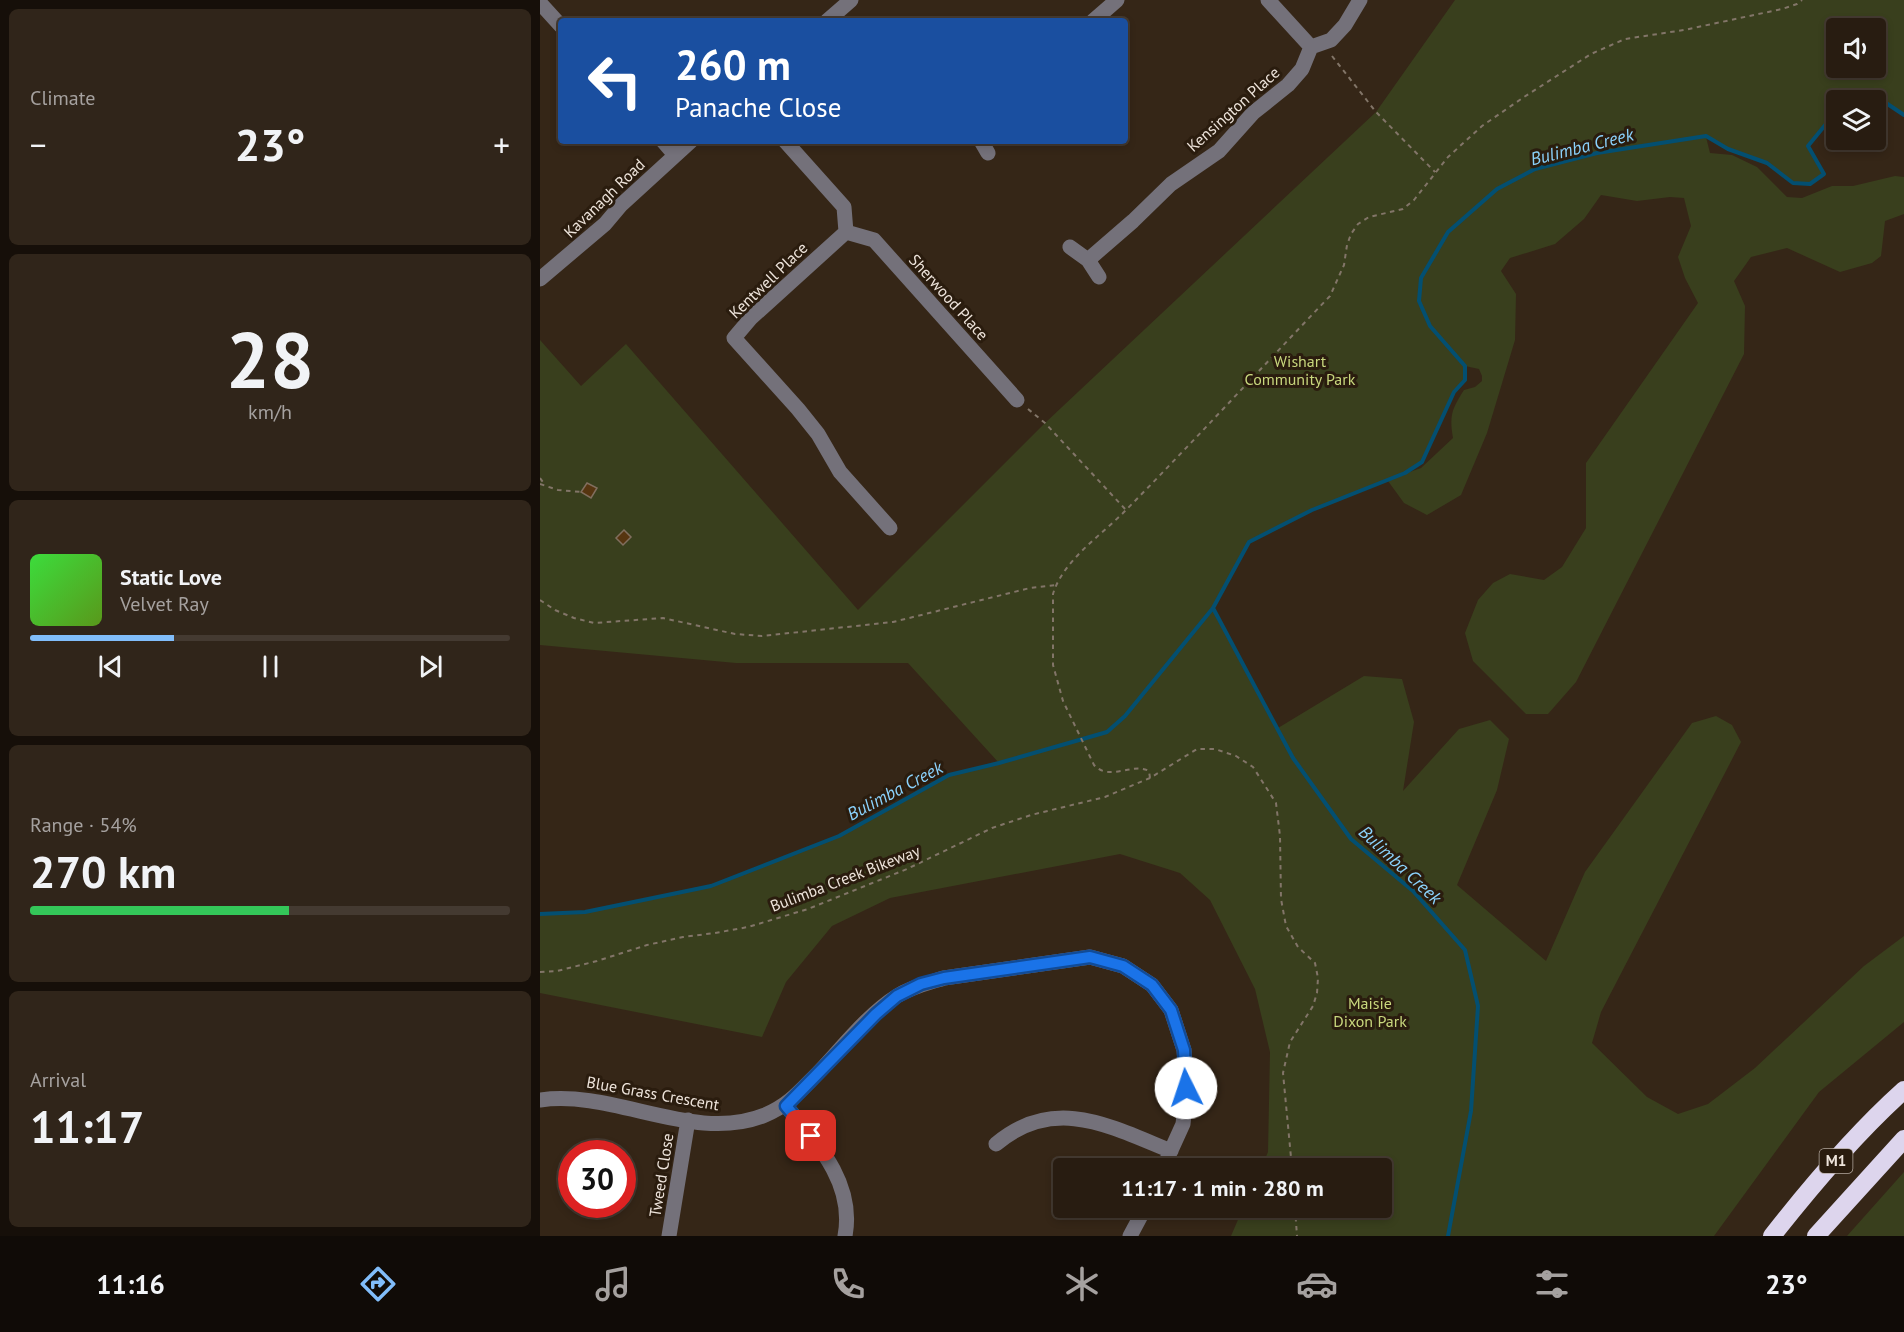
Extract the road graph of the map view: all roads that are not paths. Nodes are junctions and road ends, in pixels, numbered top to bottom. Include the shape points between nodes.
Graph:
1 (851, 0) edge
2 (1117, 0) edge
3 (1268, 0) edge
4 (1360, 0) edge
5 (540, 3) edge
6 (830, 18) edge
7 (1096, 18) edge
8 (558, 23) edge
9 (1316, 45) junction
10 (666, 144) edge
11 (688, 144) edge
12 (788, 144) edge
13 (675, 155) junction
14 (846, 232) junction
15 (1070, 247) dead end
16 (1088, 260) junction
17 (1099, 277) dead end
18 (540, 279) edge
19 (1017, 400) road end
20 (890, 528) dead end
21 (1904, 1090) edge
22 (540, 1100) edge
23 (786, 1106) junction
24 (688, 1120) junction
25 (1904, 1139) edge
26 (996, 1144) dead end
27 (1171, 1151) junction
28 (1168, 1158) edge
29 (1140, 1218) edge
30 (669, 1236) edge
31 (844, 1236) edge
32 (1130, 1236) edge
33 (1772, 1236) edge
34 (1816, 1236) edge

1 - 6 street
2 - 7 street
3 - 9 street
4 - 9 street, Kensington Place via 1331,40
5 - 8 street
9 - 16 street, Kensington Place via 1288,85 1253,113 1219,151 1171,184
10 - 13 street
11 - 13 street, Kavanagh Road
12 - 14 street via 844,207
13 - 18 street, Kavanagh Road via 605,224
14 - 19 street, Sherwood Place via 874,240
14 - 20 street, Kentwell Place via 734,338 818,434 840,472
15 - 16 street
16 - 17 street
21 - 33 highway, M1 via 1842,1154
22 - 24 street, Blue Grass Crescent via 569,1097
23 - 24 street, Blue Grass Crescent via 740,1122
23 - 27 street, Blue Grass Crescent via 876,1014 897,996 921,984 1090,957 1123,966 1143,978 1171,1010 1184,1050 1186,1088 1183,1124
23 - 31 street via 823,1150 841,1184
24 - 30 street, Tweed Close
25 - 34 highway, M1
26 - 27 street via 1010,1132 1037,1120 1058,1117 1104,1123
27 - 28 street, Blue Grass Crescent
29 - 32 street

